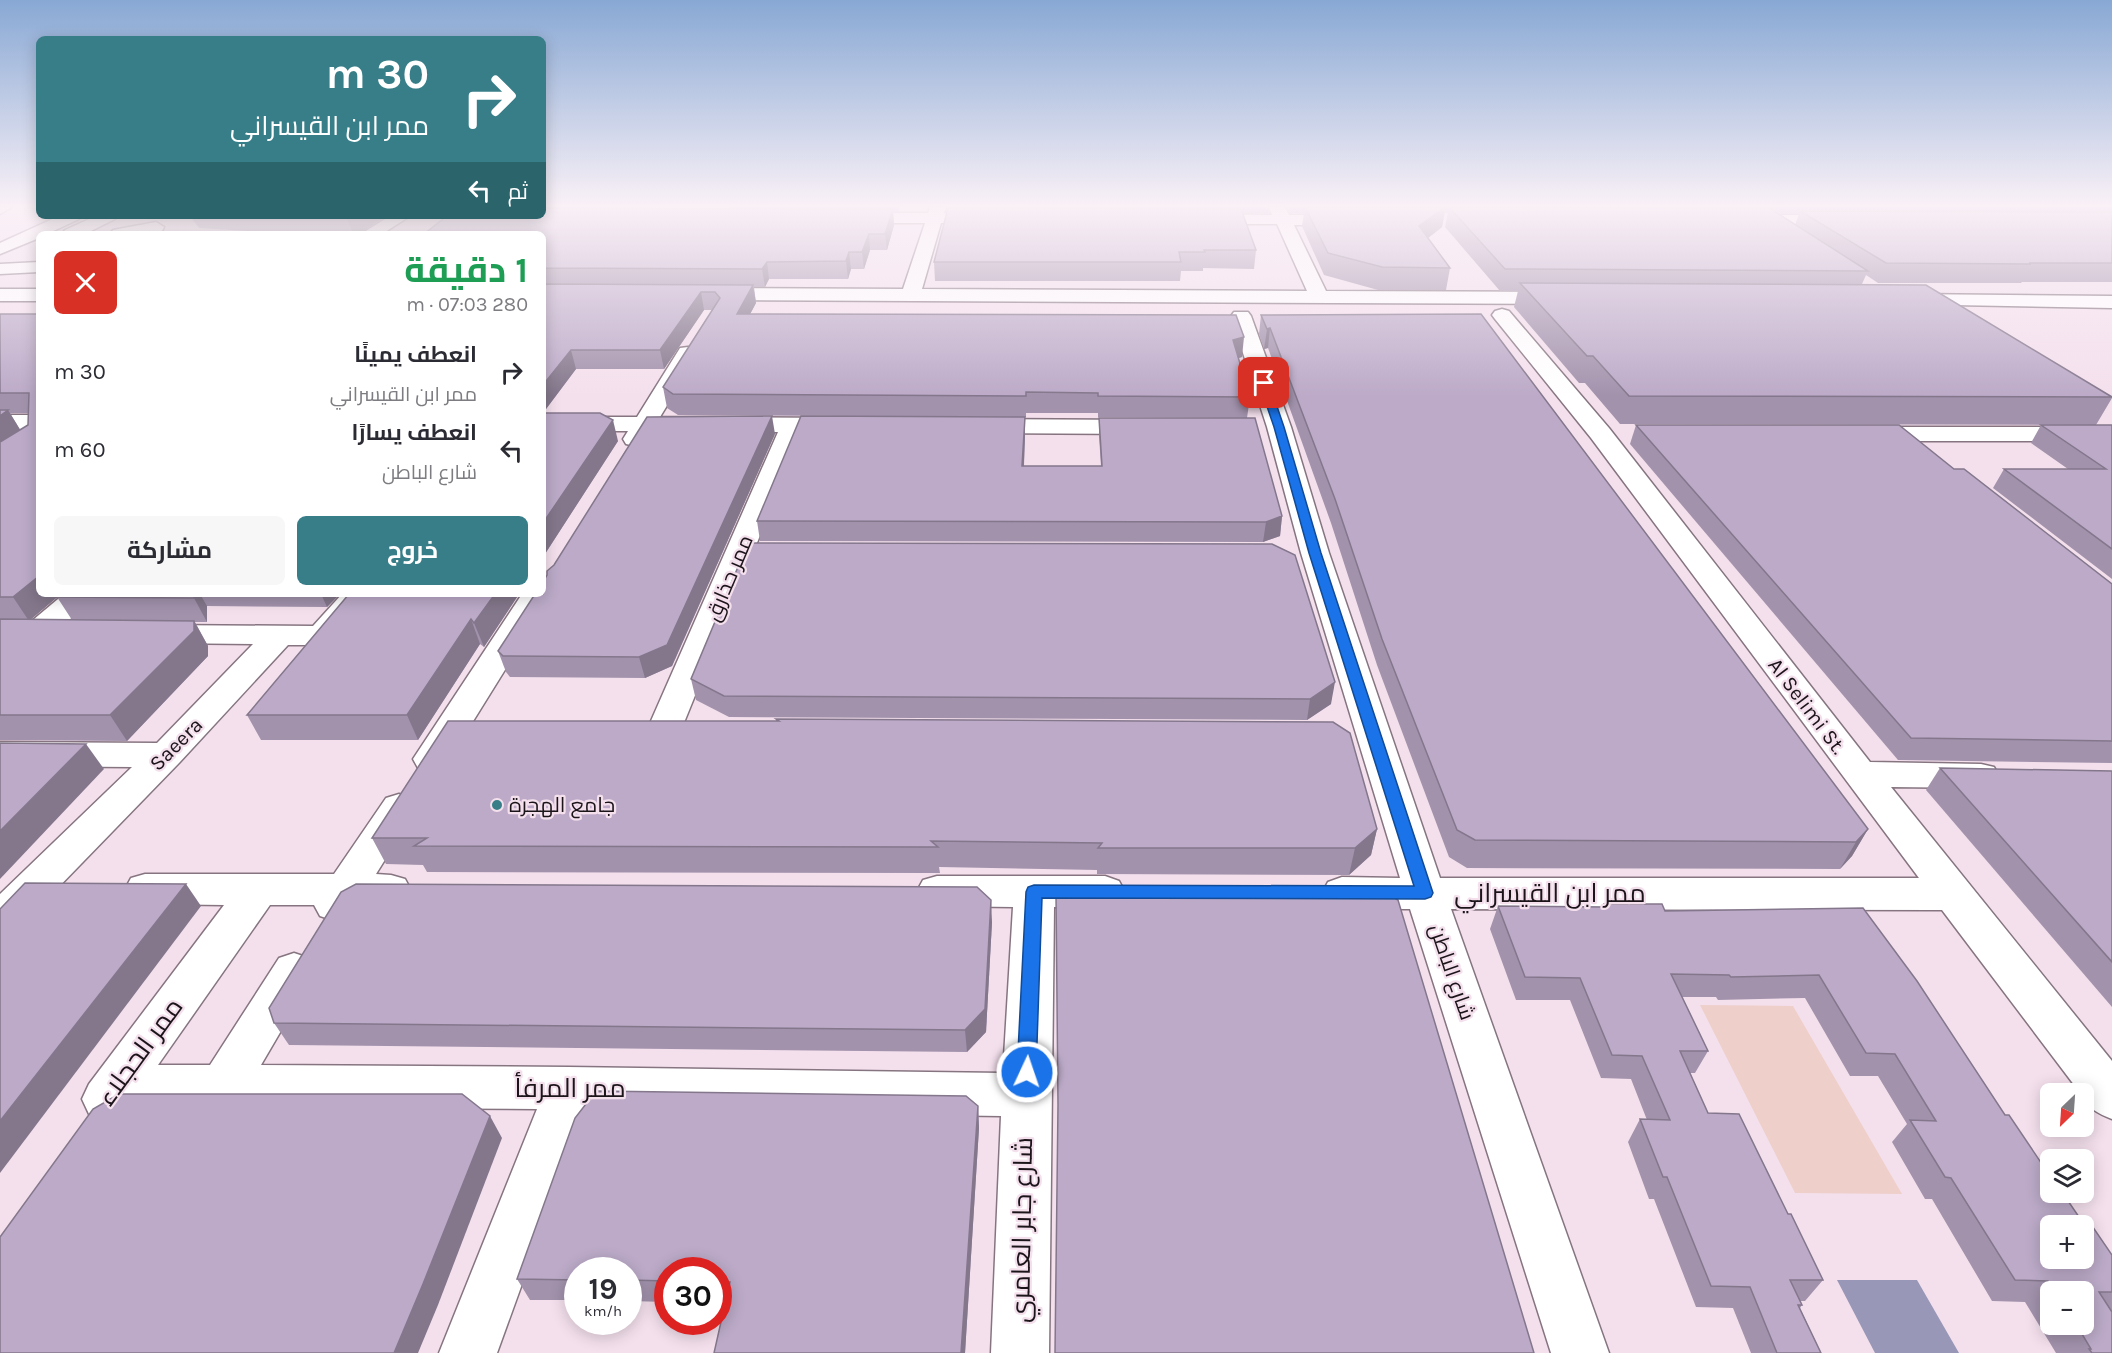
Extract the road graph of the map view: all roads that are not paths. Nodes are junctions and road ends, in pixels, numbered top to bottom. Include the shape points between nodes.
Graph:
1 (918, 270) edge
2 (1307, 270) edge
3 (686, 294) edge
4 (0, 295) edge
5 (36, 295) edge
6 (911, 295) junction
7 (1319, 297) junction
8 (2112, 302) edge
9 (0, 312) edge
10 (36, 312) edge
11 (1502, 315) junction
12 (2112, 318) edge
13 (699, 335) edge
14 (0, 422) edge
15 (36, 422) edge
16 (2109, 423) edge
17 (546, 424) edge
18 (645, 424) junction
19 (793, 424) junction
20 (864, 425) edge
21 (959, 426) edge
22 (1161, 427) edge
23 (1846, 434) edge
24 (1905, 434) junction
25 (626, 454) edge
26 (1933, 456) edge
27 (77, 597) edge
28 (355, 597) edge
29 (536, 597) edge
30 (84, 633) edge
31 (130, 633) edge
32 (280, 635) junction
33 (629, 730) edge
34 (664, 730) junction
35 (700, 730) edge
36 (0, 754) edge
37 (166, 755) junction
38 (1860, 774) junction
39 (2009, 776) edge
40 (30, 888) junction
41 (258, 890) junction
42 (345, 890) junction
43 (428, 890) edge
44 (903, 891) edge
45 (1034, 892) junction
46 (1141, 892) edge
47 (1306, 893) edge
48 (1425, 893) junction
49 (1954, 894) junction
50 (0, 920) edge
51 (115, 1086) junction
52 (222, 1088) junction
53 (569, 1088) junction
54 (1026, 1095) junction
55 (2112, 1097) edge
56 (81, 1132) edge
57 (468, 1353) edge
58 (1020, 1353) edge
59 (1580, 1353) edge

1 - 6 street
2 - 7 street
3 - 6 street
4 - 5 street
6 - 7 street
7 - 11 street via 1577,307
8 - 12 street via 1892,308 1950,320
9 - 10 street
11 - 38 street, Al Selimi St. via 1611,433
11 - 48 street, شارع الباطن via 1229,316 1267,427 1356,735
13 - 18 street
14 - 15 street
16 - 24 street
17 - 18 street
18 - 19 street
18 - 25 street
19 - 20 street
19 - 34 street, ممر حذارق via 753,552
21 - 22 street
23 - 24 street
24 - 26 street
27 - 30 street via 24,632
28 - 32 street via 322,636
29 - 42 street via 469,729
31 - 32 street
32 - 37 street, Saeera
33 - 34 street
34 - 35 street
36 - 37 street
37 - 40 street, Saeera
38 - 39 street
38 - 49 street, Al Selimi St.
40 - 41 street
40 - 50 street, Saeera
41 - 42 street
41 - 51 street, ممر الحجلاء
42 - 43 street
42 - 52 street
44 - 45 street
45 - 46 street
45 - 54 street, شارع جابر العامري
47 - 48 street, ممر ابن القيسراني
48 - 49 street, ممر ابن القيسراني
48 - 59 street, شارع الباطن
49 - 55 street, Al Selimi St.
51 - 52 street, ممر المرفأ
51 - 56 street, ممر الحجلاء
52 - 53 street, ممر المرفأ
53 - 54 street, ممر المرفأ
53 - 57 street
54 - 58 street, شارع جابر العامري

